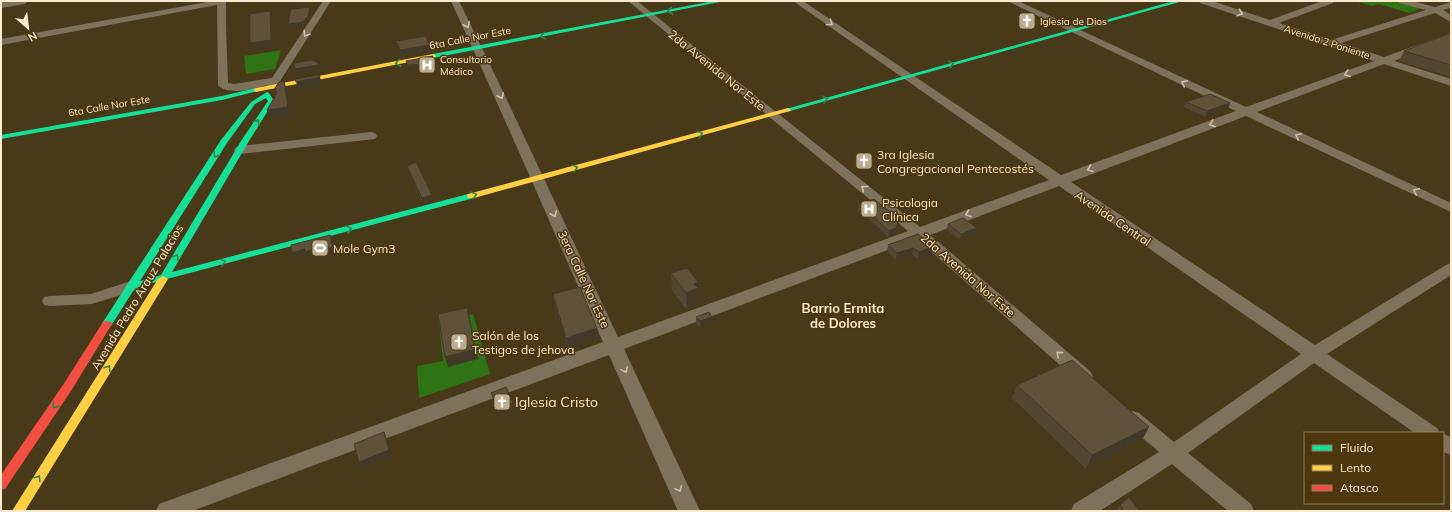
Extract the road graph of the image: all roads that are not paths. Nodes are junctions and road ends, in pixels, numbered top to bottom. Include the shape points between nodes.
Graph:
1 (25, 1) edge
2 (222, 1) edge
3 (327, 1) edge
4 (455, 1) edge
5 (632, 1) edge
6 (722, 1) edge
7 (798, 1) edge
8 (1011, 1) edge
9 (1180, 1) edge
10 (1203, 1) edge
11 (1330, 1) edge
12 (1402, 1) edge
13 (1, 4) edge
14 (1451, 5) edge
15 (1436, 10) junction
16 (649, 15) junction
17 (1451, 19) edge
18 (1270, 23) junction
19 (1074, 30) junction
20 (1451, 36) edge
21 (1, 42) edge
22 (1332, 43) junction
23 (478, 48) junction
24 (1384, 60) junction
25 (908, 76) junction
26 (1451, 83) edge
27 (272, 87) junction
28 (1245, 112) junction
29 (771, 114) junction
30 (371, 136) dead end
31 (1, 137) edge
32 (224, 142) junction
33 (239, 151) junction
34 (537, 179) junction
35 (1059, 181) junction
36 (201, 195) junction
37 (1451, 208) edge
38 (919, 233) junction
39 (1451, 268) edge
40 (164, 278) junction
41 (131, 286) junction
42 (50, 300) dead end
43 (614, 346) junction
44 (1314, 354) junction
45 (97, 386) junction
46 (1096, 386) edge
47 (67, 388) junction
48 (1120, 407) edge
49 (1429, 432) edge
50 (1173, 453) junction
51 (1, 485) edge
52 (18, 511) edge
53 (167, 511) edge
54 (689, 511) edge
55 (1082, 511) edge
56 (1243, 511) edge

1 - 13 street
2 - 21 street
2 - 27 street via 223,85
3 -> 27 street
4 -> 23 street, 3era Calle Nor Este
5 - 16 street, 2da Avenida Nor Este
6 -> 16 street, 6ta Calle Nor Este
7 -> 25 street, Avenida Central
8 - 19 street
9 - 19 street
10 -> 18 street, Avenida 2 Poniente
11 - 18 street
12 - 15 street
14 - 15 street
15 - 17 street
15 - 22 street
16 -> 23 street, 6ta Calle Nor Este
16 - 29 street, 2da Avenida Nor Este
18 - 22 street, Avenida 2 Poniente
25 -> 19 street
28 -> 19 street
20 - 24 street
22 - 24 street, Avenida 2 Poniente
23 -> 27 street, 6ta Calle Nor Este
23 -> 34 street, 3era Calle Nor Este
24 - 26 street, Avenida 2 Poniente
24 -> 28 street
29 -> 25 street
25 - 35 street, Avenida Central
27 - 31 street, 6ta Calle Nor Este
27 - 32 street, Avenida Pedro Arauz Palacios via 253,103
33 -> 27 street, Avenida Pedro Arauz Palacios via 270,101
28 -> 35 street
37 -> 28 street
34 -> 29 street
38 -> 29 street, 2da Avenida Nor Este
30 - 33 street via 348,139 345,148
32 - 33 street
32 -> 36 street, Avenida Pedro Arauz Palacios
33 - 36 street, Avenida Pedro Arauz Palacios
40 -> 34 street
34 -> 43 street, 3era Calle Nor Este
35 -> 38 street
35 - 44 street, Avenida Central
40 -> 36 street, Avenida Pedro Arauz Palacios
36 - 41 street, Avenida Pedro Arauz Palacios
38 - 43 street
46 -> 38 street, 2da Avenida Nor Este
39 - 44 street
40 - 41 street
45 -> 40 street, Avenida Pedro Arauz Palacios
41 - 42 street via 92,299
41 - 47 street, Avenida Pedro Arauz Palacios
43 - 53 street
43 -> 54 street, 3era Calle Nor Este
44 - 49 street, Avenida Central
44 - 50 street
45 - 47 street
52 -> 45 street, Avenida Pedro Arauz Palacios
47 -> 51 street, Avenida Pedro Arauz Palacios
48 - 50 street
50 - 55 street
50 - 56 street

